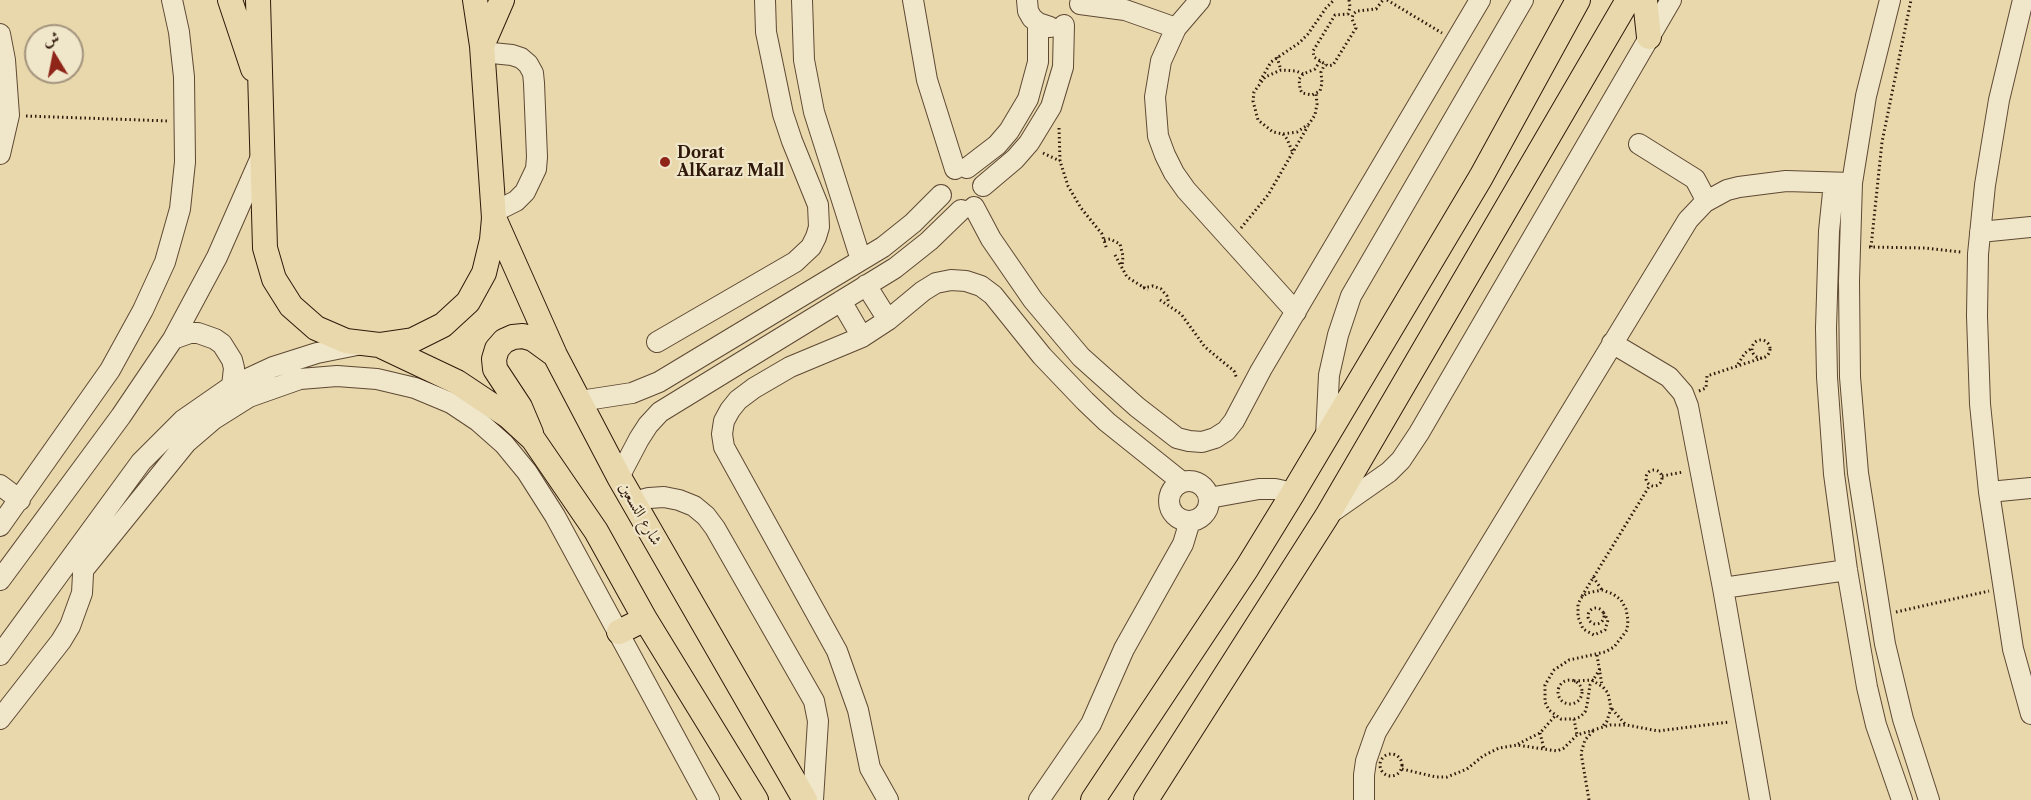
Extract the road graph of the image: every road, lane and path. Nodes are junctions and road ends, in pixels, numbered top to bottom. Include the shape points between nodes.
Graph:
1 (172, 0) edge
2 (230, 0) edge
3 (258, 0) edge
4 (475, 0) edge
5 (502, 0) edge
6 (752, 0) edge
7 (765, 0) edge
8 (802, 0) edge
9 (913, 0) edge
10 (1027, 0) edge
11 (1200, 0) edge
12 (1334, 0) edge
13 (1349, 0) edge
14 (1385, 0) edge
15 (1480, 0) edge
16 (1523, 0) edge
17 (1578, 0) edge
18 (1628, 0) edge
19 (1645, 0) edge
20 (1671, 0) edge
21 (1890, 0) edge
22 (1911, 0) edge
23 (2023, 0) edge
24 (1080, 2) edge
25 (1038, 23) junction
26 (1064, 25) junction
27 (1176, 28) junction
28 (766, 32) junction
29 (0, 34) edge
30 (1649, 38) junction
31 (1456, 42) junction
32 (482, 49) junction
33 (1277, 57) junction
34 (1320, 61) junction
35 (1325, 64) junction
36 (1281, 70) junction
37 (1302, 74) junction
38 (1259, 83) junction
39 (260, 90) junction
40 (1316, 94) junction
41 (9, 115) junction
42 (185, 121) junction
43 (1060, 122) dead end
44 (1309, 124) junction
45 (1283, 134) junction
46 (1639, 144) dead end
47 (1293, 153) junction
48 (0, 154) edge
49 (261, 154) junction
50 (961, 169) junction
51 (1843, 183) junction
52 (983, 186) junction
53 (941, 195) junction
54 (1705, 202) junction
55 (967, 209) junction
56 (494, 215) junction
57 (2031, 227) edge
58 (1980, 232) junction
59 (1230, 239) junction
60 (1104, 240) junction
61 (1871, 247) junction
62 (1850, 248) junction
63 (1107, 250) dead end
64 (1978, 254) junction
65 (1115, 255) dead end
66 (861, 260) junction
67 (1121, 269) junction
68 (866, 285) junction
69 (1160, 300) dead end
70 (841, 301) junction
71 (1169, 304) junction
72 (1296, 312) junction
73 (888, 320) junction
74 (862, 336) junction
75 (173, 339) junction
76 (657, 342) dead end
77 (1612, 344) junction
78 (371, 345) junction
79 (1752, 348) junction
80 (555, 355) junction
81 (1761, 358) junction
82 (1738, 364) junction
83 (1234, 371) dead end
84 (231, 386) junction
85 (1683, 393) junction
86 (580, 401) junction
87 (1326, 436) junction
88 (533, 440) junction
89 (1700, 469) junction
90 (1662, 476) junction
91 (619, 477) junction
92 (1182, 482) junction
93 (0, 485) edge
94 (1650, 485) junction
95 (2031, 488) edge
96 (1989, 492) junction
97 (1293, 493) junction
98 (1209, 498) junction
99 (20, 500) junction
100 (634, 502) junction
101 (1327, 516) junction
102 (1190, 521) junction
103 (0, 526) edge
104 (82, 541) junction
105 (84, 569) junction
106 (1847, 570) junction
107 (1593, 577) junction
108 (0, 580) edge
109 (1723, 588) junction
110 (2002, 588) junction
111 (1602, 590) junction
112 (1581, 598) junction
113 (1603, 612) junction
114 (1880, 615) junction
115 (645, 619) junction
116 (619, 632) junction
117 (0, 655) edge
118 (1597, 655) junction
119 (1600, 669) junction
120 (1592, 680) junction
121 (1574, 681) junction
122 (1603, 687) junction
123 (1588, 691) junction
124 (1582, 692) junction
125 (1611, 708) junction
126 (2031, 714) edge
127 (1555, 716) junction
128 (0, 718) edge
129 (1574, 719) junction
130 (1746, 720) junction
131 (1627, 725) junction
132 (1602, 727) junction
133 (1595, 729) junction
134 (1540, 733) junction
135 (1577, 735) junction
136 (1516, 745) junction
137 (1544, 750) junction
138 (1402, 769) junction
139 (709, 800) edge
140 (756, 800) edge
141 (805, 800) edge
142 (813, 800) edge
143 (888, 800) edge
144 (1039, 800) edge
145 (1093, 800) edge
146 (1146, 800) edge
147 (1364, 800) edge
148 (1589, 800) edge
149 (1760, 800) edge
150 (1902, 800) edge
151 (1929, 800) edge

1 - 42 street via 184,77
2 - 39 main road
3 - 39 main road
4 - 32 main road
5 - 32 main road
6 - 28 street
7 - 28 street
8 - 66 street via 804,60 814,112
9 - 50 street via 927,80
10 - 25 street via 1028,11
11 - 27 street
12 - 33 path via 1308,34
13 - 34 path via 1348,14 1335,15 1313,51
14 - 31 path
14 - 35 path via 1376,9 1353,14 1356,28 1333,65
15 - 31 street
16 - 87 street via 1351,296 1329,375
17 - 87 main road via 1481,177
18 - 101 main road
19 - 30 main road
20 - 30 street
21 - 51 street
22 - 61 path via 1882,142
23 - 58 street via 1999,100
24 - 26 street via 1077,13
24 - 27 street via 1125,10
25 - 26 street via 1047,27
25 - 50 street via 1038,62 1028,99 997,145
26 - 52 street via 1063,67 1051,107 1022,152
27 - 59 street via 1157,79 1158,136 1174,174
28 - 76 street via 783,114 818,205 816,237 795,262
29 - 41 street
30 - 101 street via 1401,460
31 - 72 street
32 - 56 main road
32 - 56 street via 521,58 533,73 534,83 536,169 520,196
33 - 36 path
33 - 38 path
34 - 35 path
34 - 37 path via 1315,69
35 - 40 path via 1322,87
36 - 37 path
36 - 38 path
37 - 40 path via 1298,84 1302,93
38 - 45 path via 1253,101 1258,120 1273,132
39 - 49 main road
40 - 44 path via 1315,115
41 - 42 path
41 - 48 street
42 - 99 street via 180,209 165,262 110,370
43 - 60 path via 1058,148 1068,186
44 - 45 path via 1297,132
44 - 47 path
45 - 47 path
46 - 54 street via 1688,174 1700,186
47 - 59 path via 1268,195
49 - 75 street via 221,248
49 - 78 main road via 265,248 274,279 291,306 316,328 346,341
50 - 52 street via 980,178
50 - 53 street via 943,179
51 - 54 street via 1762,183 1727,190
51 - 62 street
51 - 106 street via 1827,279 1827,376 1834,474
52 - 55 street via 980,201
53 - 55 street via 952,208
53 - 66 street via 898,235
54 - 77 street via 1688,220
55 - 68 street via 913,255
55 - 72 street via 1055,329 1102,376 1177,438 1202,442 1226,431
56 - 78 main road via 484,273 468,302 443,325 413,340
56 - 80 main road, شارع التسعين
57 - 58 street
58 - 64 street
59 - 72 street
60 - 63 path
60 - 67 path via 1120,244
61 - 62 path
61 - 64 path
62 - 114 street via 1848,329 1853,425
64 - 96 street via 1977,360
65 - 67 path
66 - 86 street via 646,388
67 - 71 path via 1135,284 1161,289
68 - 70 street
68 - 73 street
69 - 71 path
70 - 74 street
70 - 91 street via 660,412 639,439
71 - 83 path via 1214,356
73 - 74 street
73 - 92 street via 936,283 966,281 981,286 1107,422
74 - 143 street via 790,367 754,388 730,410 722,434 729,458 837,651 858,710 870,768
75 - 84 street via 198,333 222,344 234,368
75 - 108 street
77 - 85 street via 1660,370
77 - 147 street via 1376,732 1366,760
78 - 84 street via 295,359
78 - 88 main road via 457,382 508,416
79 - 81 path
79 - 81 path via 1759,340 1768,343 1770,352
79 - 82 path
80 - 86 main road, شارع التسعين
80 - 88 main road via 523,336 504,341 494,359 495,369 520,407
81 - 82 path
82 - 85 path via 1707,376 1705,389
84 - 104 street via 190,414 154,447
85 - 89 street via 1689,406
86 - 91 main road, شارع التسعين
87 - 97 main road
88 - 115 main road via 596,531
89 - 90 path
89 - 109 street
90 - 94 path via 1658,484
90 - 94 path via 1651,470 1646,477
91 - 100 main road, شارع التسعين
92 - 98 street via 1199,484
92 - 102 street via 1174,488 1170,505 1181,519
93 - 99 street
94 - 107 path
95 - 96 street
96 - 110 street
97 - 98 street via 1259,489
97 - 145 main road
98 - 102 street via 1204,513
99 - 103 street
100 - 141 main road, شارع التسعين
100 - 142 street via 656,497 680,500 700,511 716,528 814,701 818,722
101 - 146 main road
102 - 144 street via 1184,544 1124,649 1091,724
104 - 105 street
104 - 117 street
105 - 116 street via 186,443 214,419 249,397 282,384 318,377 357,376 433,395 490,431 537,488
105 - 128 street via 82,593 70,626
106 - 109 street
106 - 150 street via 1867,687
107 - 111 path
107 - 112 path
109 - 130 street
110 - 114 path
110 - 126 street
111 - 112 path
111 - 118 path via 1621,600 1628,620 1622,639
112 - 113 path via 1578,617 1588,633 1594,635 1605,630 1608,620
113 - 113 path via 1594,609 1589,619 1600,623
114 - 151 street via 1903,719
115 - 116 main road
115 - 140 main road
116 - 139 street
118 - 119 path
118 - 127 path via 1560,664 1548,677 1545,702
119 - 120 path
119 - 122 path
120 - 121 path
120 - 122 path
120 - 123 path
121 - 124 path
121 - 124 path via 1560,686 1559,697 1567,704 1578,701
122 - 125 path
123 - 124 path
123 - 129 path via 1585,712
125 - 131 path
125 - 132 path
127 - 129 path
127 - 134 path
129 - 135 path
130 - 131 path via 1668,731
130 - 149 street
131 - 132 path
132 - 133 path
133 - 135 path
133 - 148 path via 1585,740 1581,753
134 - 136 path
134 - 137 path
135 - 137 path via 1557,751
136 - 137 path
136 - 138 path via 1490,751 1467,769 1447,777
138 - 138 path via 1394,755 1380,763 1385,775 1398,774

